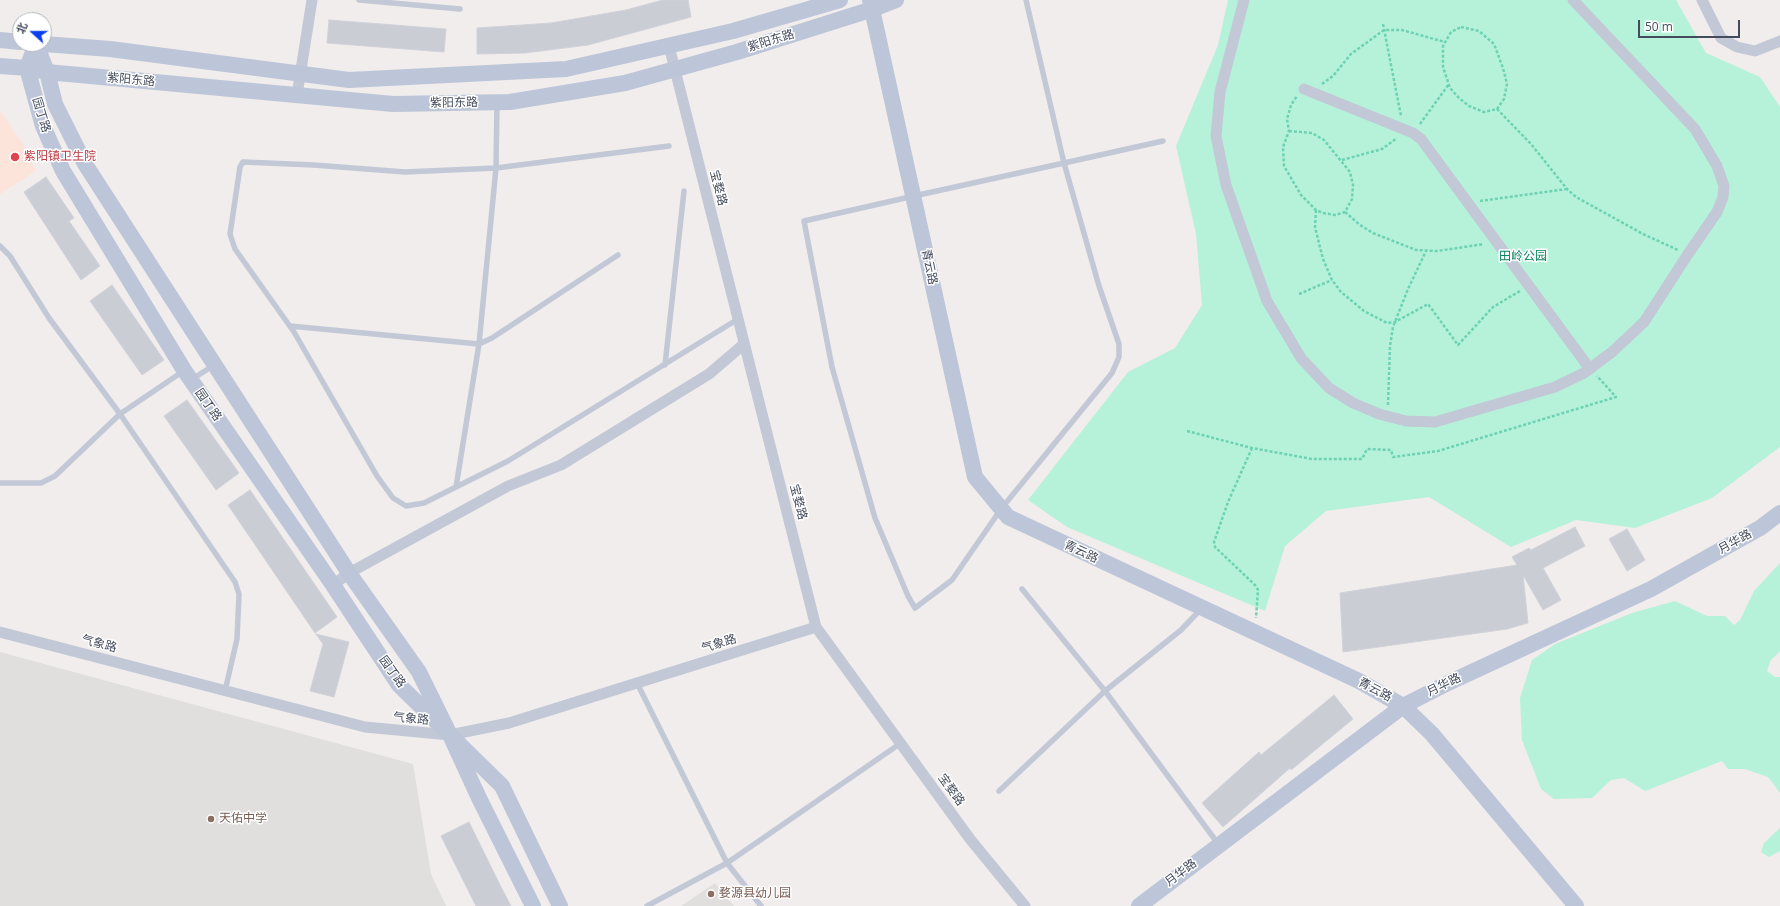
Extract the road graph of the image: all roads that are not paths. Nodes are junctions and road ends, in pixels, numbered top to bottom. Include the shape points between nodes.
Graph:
1 (312, 0) edge
2 (359, 0) edge
3 (840, 0) edge
4 (896, 0) edge
5 (1026, 0) edge
6 (1244, 0) edge
7 (1573, 0) edge
8 (1702, 0) edge
9 (872, 5) edge
10 (460, 9) dead end
11 (0, 40) edge
12 (12, 41) edge
13 (1780, 41) edge
14 (52, 45) edge
15 (669, 46) junction
16 (33, 52) edge
17 (39, 52) edge
18 (0, 66) edge
19 (27, 68) junction
20 (675, 69) junction
21 (47, 72) junction
22 (301, 74) junction
23 (1304, 88) road end
24 (297, 95) junction
25 (496, 102) junction
26 (1164, 141) dead end
27 (669, 146) dead end
28 (1064, 163) junction
29 (496, 168) junction
30 (684, 191) dead end
31 (914, 196) junction
32 (0, 246) edge
33 (618, 255) dead end
34 (738, 319) junction
35 (290, 326) junction
36 (479, 344) junction
37 (744, 344) junction
38 (214, 365) junction
39 (665, 365) junction
40 (1590, 369) junction
41 (188, 375) junction
42 (120, 414) junction
43 (0, 483) edge
44 (456, 487) junction
45 (1001, 509) junction
46 (1780, 513) edge
47 (349, 573) junction
48 (333, 585) junction
49 (1022, 590) dead end
50 (1202, 608) junction
51 (816, 627) junction
52 (0, 632) edge
53 (637, 683) junction
54 (225, 691) junction
55 (1105, 691) junction
56 (1403, 706) junction
57 (450, 735) junction
58 (901, 743) junction
59 (999, 791) dead end
60 (1219, 845) junction
61 (727, 863) junction
62 (533, 906) edge
63 (560, 906) edge
64 (647, 906) edge
65 (761, 906) edge
66 (1025, 906) edge
67 (1139, 906) edge
68 (1576, 906) edge

1 - 22 street
2 - 10 lane
3 - 15 main road, 紫阳东路 via 733,31
4 - 9 main road, 紫阳东路
5 - 28 lane
6 - 40 street via 1220,92 1216,136 1226,185 1267,301 1301,358 1329,388 1353,403 1388,416 1406,421 1435,422 1555,387
7 - 40 street via 1695,129 1717,166 1724,186 1717,212 1644,322
8 - 13 street via 1721,38 1737,47 1755,51
9 - 20 main road, 紫阳东路
9 - 31 main road, 青云路
11 - 12 main road
14 - 22 main road, 紫阳东路 via 110,49
15 - 20 street, 宝婺路
15 - 22 main road, 紫阳东路 via 566,70 349,80
16 - 19 main road, 园丁路
17 - 21 main road, 园丁路
18 - 19 main road, 紫阳东路
19 - 21 main road, 紫阳东路
19 - 41 main road, 园丁路 via 43,126 63,171
20 - 25 main road, 紫阳东路 via 625,83 510,102
20 - 34 street, 宝婺路
21 - 24 main road, 紫阳东路
21 - 38 main road, 园丁路 via 55,104 85,164
22 - 24 street
23 - 40 street via 1409,131 1421,139
24 - 25 main road, 紫阳东路 via 392,104
25 - 29 lane
26 - 28 lane
27 - 29 lane
28 - 31 lane
28 - 45 lane via 1099,286 1119,344 1119,357 1112,373
29 - 35 lane via 405,172 243,162 230,234 234,249
29 - 36 lane
30 - 39 lane
31 - 45 main road, 青云路 via 975,476
31 - 45 lane via 804,221 832,367 864,480 875,518 915,608 952,580
32 - 42 lane via 10,256 49,318
33 - 36 lane
34 - 37 street, 宝婺路
34 - 39 lane
35 - 36 lane
35 - 44 lane via 377,476 393,498 406,506 424,503
36 - 44 lane
37 - 47 street via 709,374 561,465 508,486
37 - 51 street, 宝婺路
38 - 41 lane
38 - 47 main road, 园丁路
39 - 44 lane via 508,461
41 - 42 lane
41 - 48 main road, 园丁路
42 - 43 lane via 55,476 41,483
42 - 54 lane via 235,582 239,594 238,639
45 - 50 main road, 青云路 via 1008,517
46 - 56 main road, 月华路 via 1760,528 1651,589
47 - 48 street
47 - 57 main road, 园丁路 via 419,672
48 - 57 main road, 园丁路 via 399,685
49 - 55 lane
50 - 55 lane via 1181,630
50 - 56 main road, 青云路 via 1381,692
51 - 53 street, 气象路
51 - 58 street, 宝婺路
52 - 54 street, 气象路
53 - 57 street, 气象路 via 509,723
53 - 61 lane
54 - 57 street, 气象路 via 365,727
55 - 59 lane
55 - 60 lane
56 - 60 main road, 月华路
56 - 68 main road, 青云路 via 1432,734
57 - 62 main road, 园丁路 via 478,798
57 - 63 main road, 园丁路 via 502,786
58 - 61 lane
58 - 66 street, 宝婺路 via 970,839
60 - 67 main road, 月华路
61 - 64 lane
61 - 65 lane

